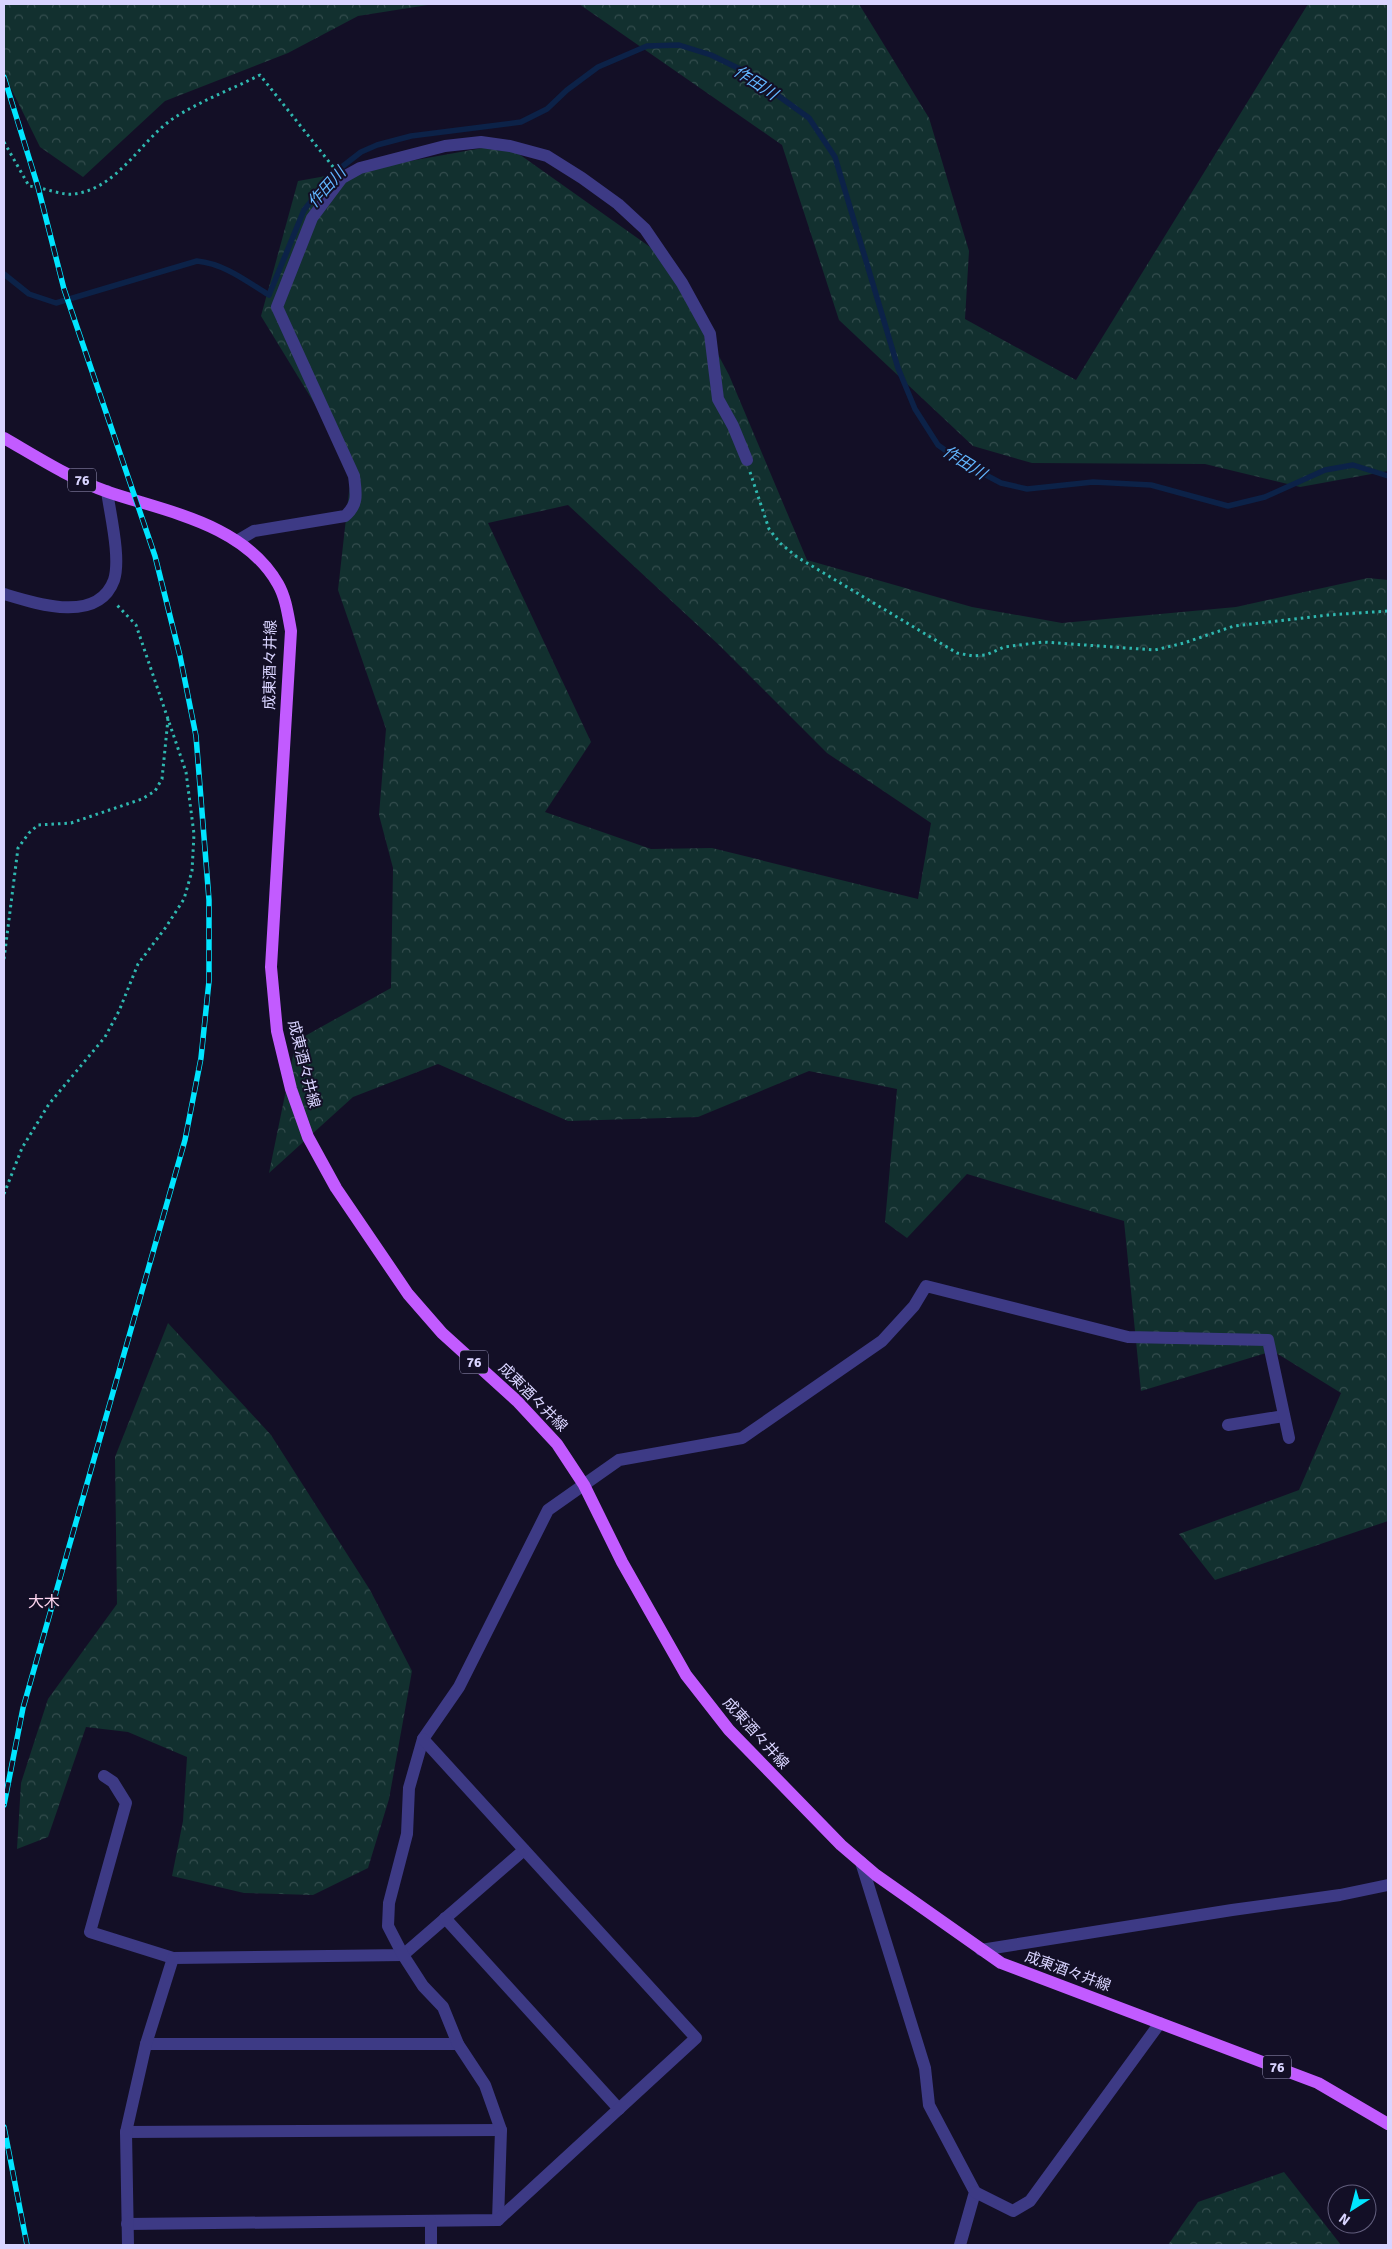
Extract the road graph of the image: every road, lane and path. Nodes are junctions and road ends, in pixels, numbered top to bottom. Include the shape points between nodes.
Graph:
1 (4, 142) edge
2 (342, 178) junction
3 (4, 438) edge
4 (747, 460) joint
5 (107, 491) junction
6 (236, 541) junction
7 (4, 594) edge
8 (106, 594) junction
9 (1388, 611) edge
10 (169, 716) junction
11 (4, 959) edge
12 (4, 1194) edge
13 (1284, 1416) junction
14 (1228, 1425) dead end
15 (1289, 1438) dead end
16 (584, 1484) junction
17 (423, 1738) junction
18 (104, 1776) dead end
19 (524, 1850) junction
20 (861, 1862) junction
21 (1388, 1886) edge
22 (445, 1918) junction
23 (981, 1950) junction
24 (403, 1955) junction
25 (173, 1958) junction
26 (1160, 2023) junction
27 (146, 2044) junction
28 (458, 2044) junction
29 (619, 2109) junction
30 (1388, 2124) edge
31 (501, 2130) junction
32 (126, 2132) junction
33 (975, 2192) junction
34 (498, 2220) junction
35 (431, 2221) junction
36 (127, 2224) junction
37 (128, 2245) edge
38 (431, 2245) edge
39 (960, 2245) edge

1 - 2 path via 29,186 73,195 99,185 117,172 176,117 260,75
2 - 4 street via 360,168 446,146 482,142 547,156 582,178 645,229 682,283 710,334 718,399
2 - 6 street via 312,218 277,307 354,476 357,499 354,509 345,516 254,531
3 - 5 main road, 成東酒々井線 / 76
4 - 9 path via 769,529 780,543 797,557 957,653 986,655 1004,647 1043,642 1155,650 1234,626
5 - 6 main road, 成東酒々井線 / 76 via 206,524
5 - 8 street via 116,556 114,579
6 - 16 main road, 成東酒々井線 / 76 via 263,562 278,584 287,608 290,631 271,967 277,1031 291,1089 308,1137 336,1188 408,1294 442,1333 517,1401 557,1444
7 - 8 street via 33,603 74,608 94,604
8 - 10 path via 136,625
10 - 11 path via 162,779 155,791 142,799 71,823 38,826 18,848
10 - 12 path via 186,772 194,834 192,871 184,899 138,964 105,1037 49,1104 22,1148
13 - 14 street
13 - 15 street
13 - 16 street via 1268,1340 1128,1337 926,1286 914,1306 882,1341 742,1438 619,1460
16 - 17 street via 548,1510 459,1687
16 - 20 main road, 成東酒々井線 / 76 via 622,1562 686,1675 736,1737
17 - 19 street
17 - 24 street via 409,1788 407,1834 389,1903 388,1926
18 - 25 street via 113,1782 126,1803 90,1932
19 - 22 street
19 - 29 street via 696,2038
20 - 23 main road, 成東酒々井線 / 76
20 - 33 street via 925,2068 929,2104
21 - 23 street
22 - 24 street
22 - 29 street
23 - 26 main road, 成東酒々井線 / 76 via 1001,1963
24 - 25 street
24 - 28 street via 423,1986 443,2007
25 - 27 street
26 - 30 main road, 成東酒々井線 / 76 via 1318,2083
26 - 33 street via 1030,2201 1014,2211
27 - 28 street
27 - 32 street
28 - 31 street via 485,2086
29 - 34 street
31 - 32 street
31 - 34 street
32 - 36 street
33 - 39 street
34 - 35 street
35 - 36 street
35 - 38 street
36 - 37 street

